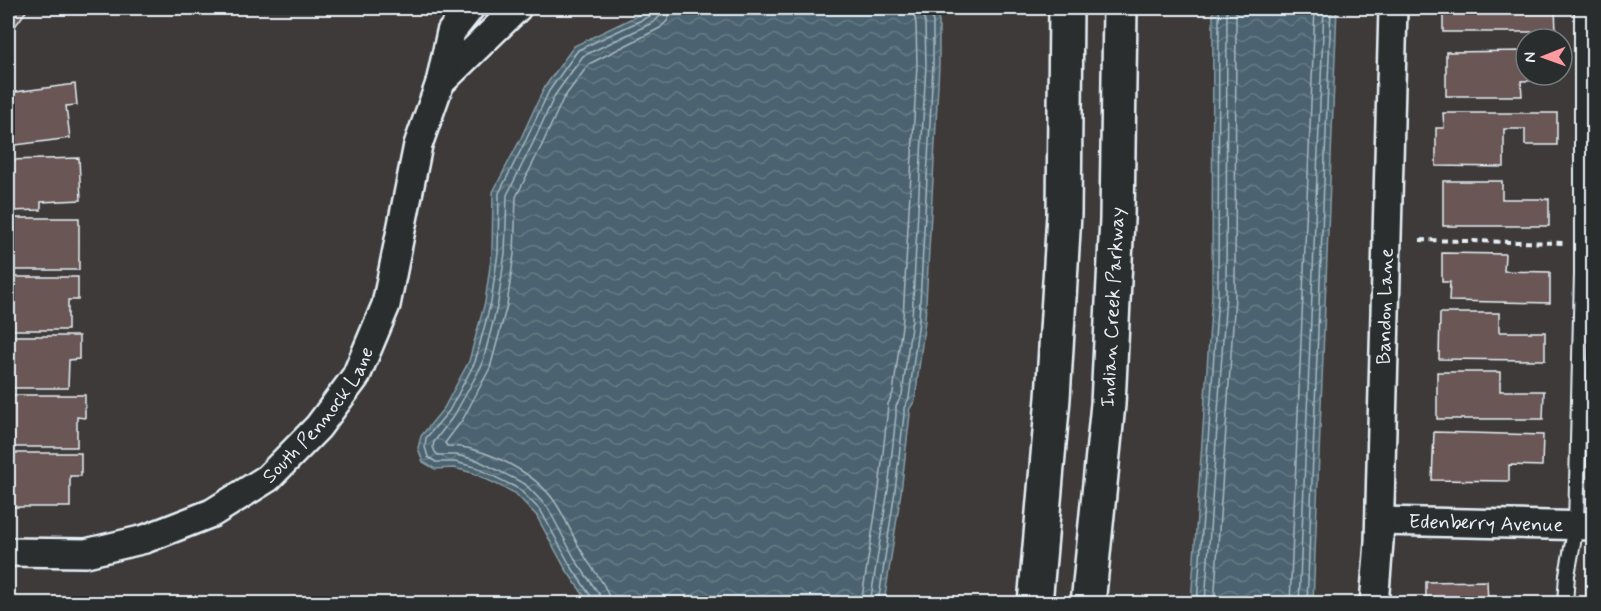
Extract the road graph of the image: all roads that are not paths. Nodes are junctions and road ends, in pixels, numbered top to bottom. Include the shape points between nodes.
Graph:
1 (470, 8) edge
2 (517, 8) edge
3 (1066, 8) edge
4 (1120, 8) edge
5 (1393, 8) edge
6 (1582, 8) edge
7 (440, 82) junction
8 (1380, 520) junction
9 (1585, 526) edge
10 (8, 552) edge
11 (1035, 603) edge
12 (1088, 603) edge
13 (1374, 603) edge
14 (1565, 603) edge

1 - 7 street, South Pennock Lane via 451,32
2 - 7 street, South Pennock Lane
3 - 11 street via 1064,214
4 - 12 street, Indian Creek Parkway via 1117,219 1108,404
5 - 8 street, Bandon Lane
6 - 9 lane
7 - 10 street, South Pennock Lane via 418,145 386,305 356,376 318,427 268,478 212,513 145,539 86,554
8 - 9 street, Edenberry Avenue
8 - 13 street, Bandon Lane
9 - 14 lane via 1567,575

